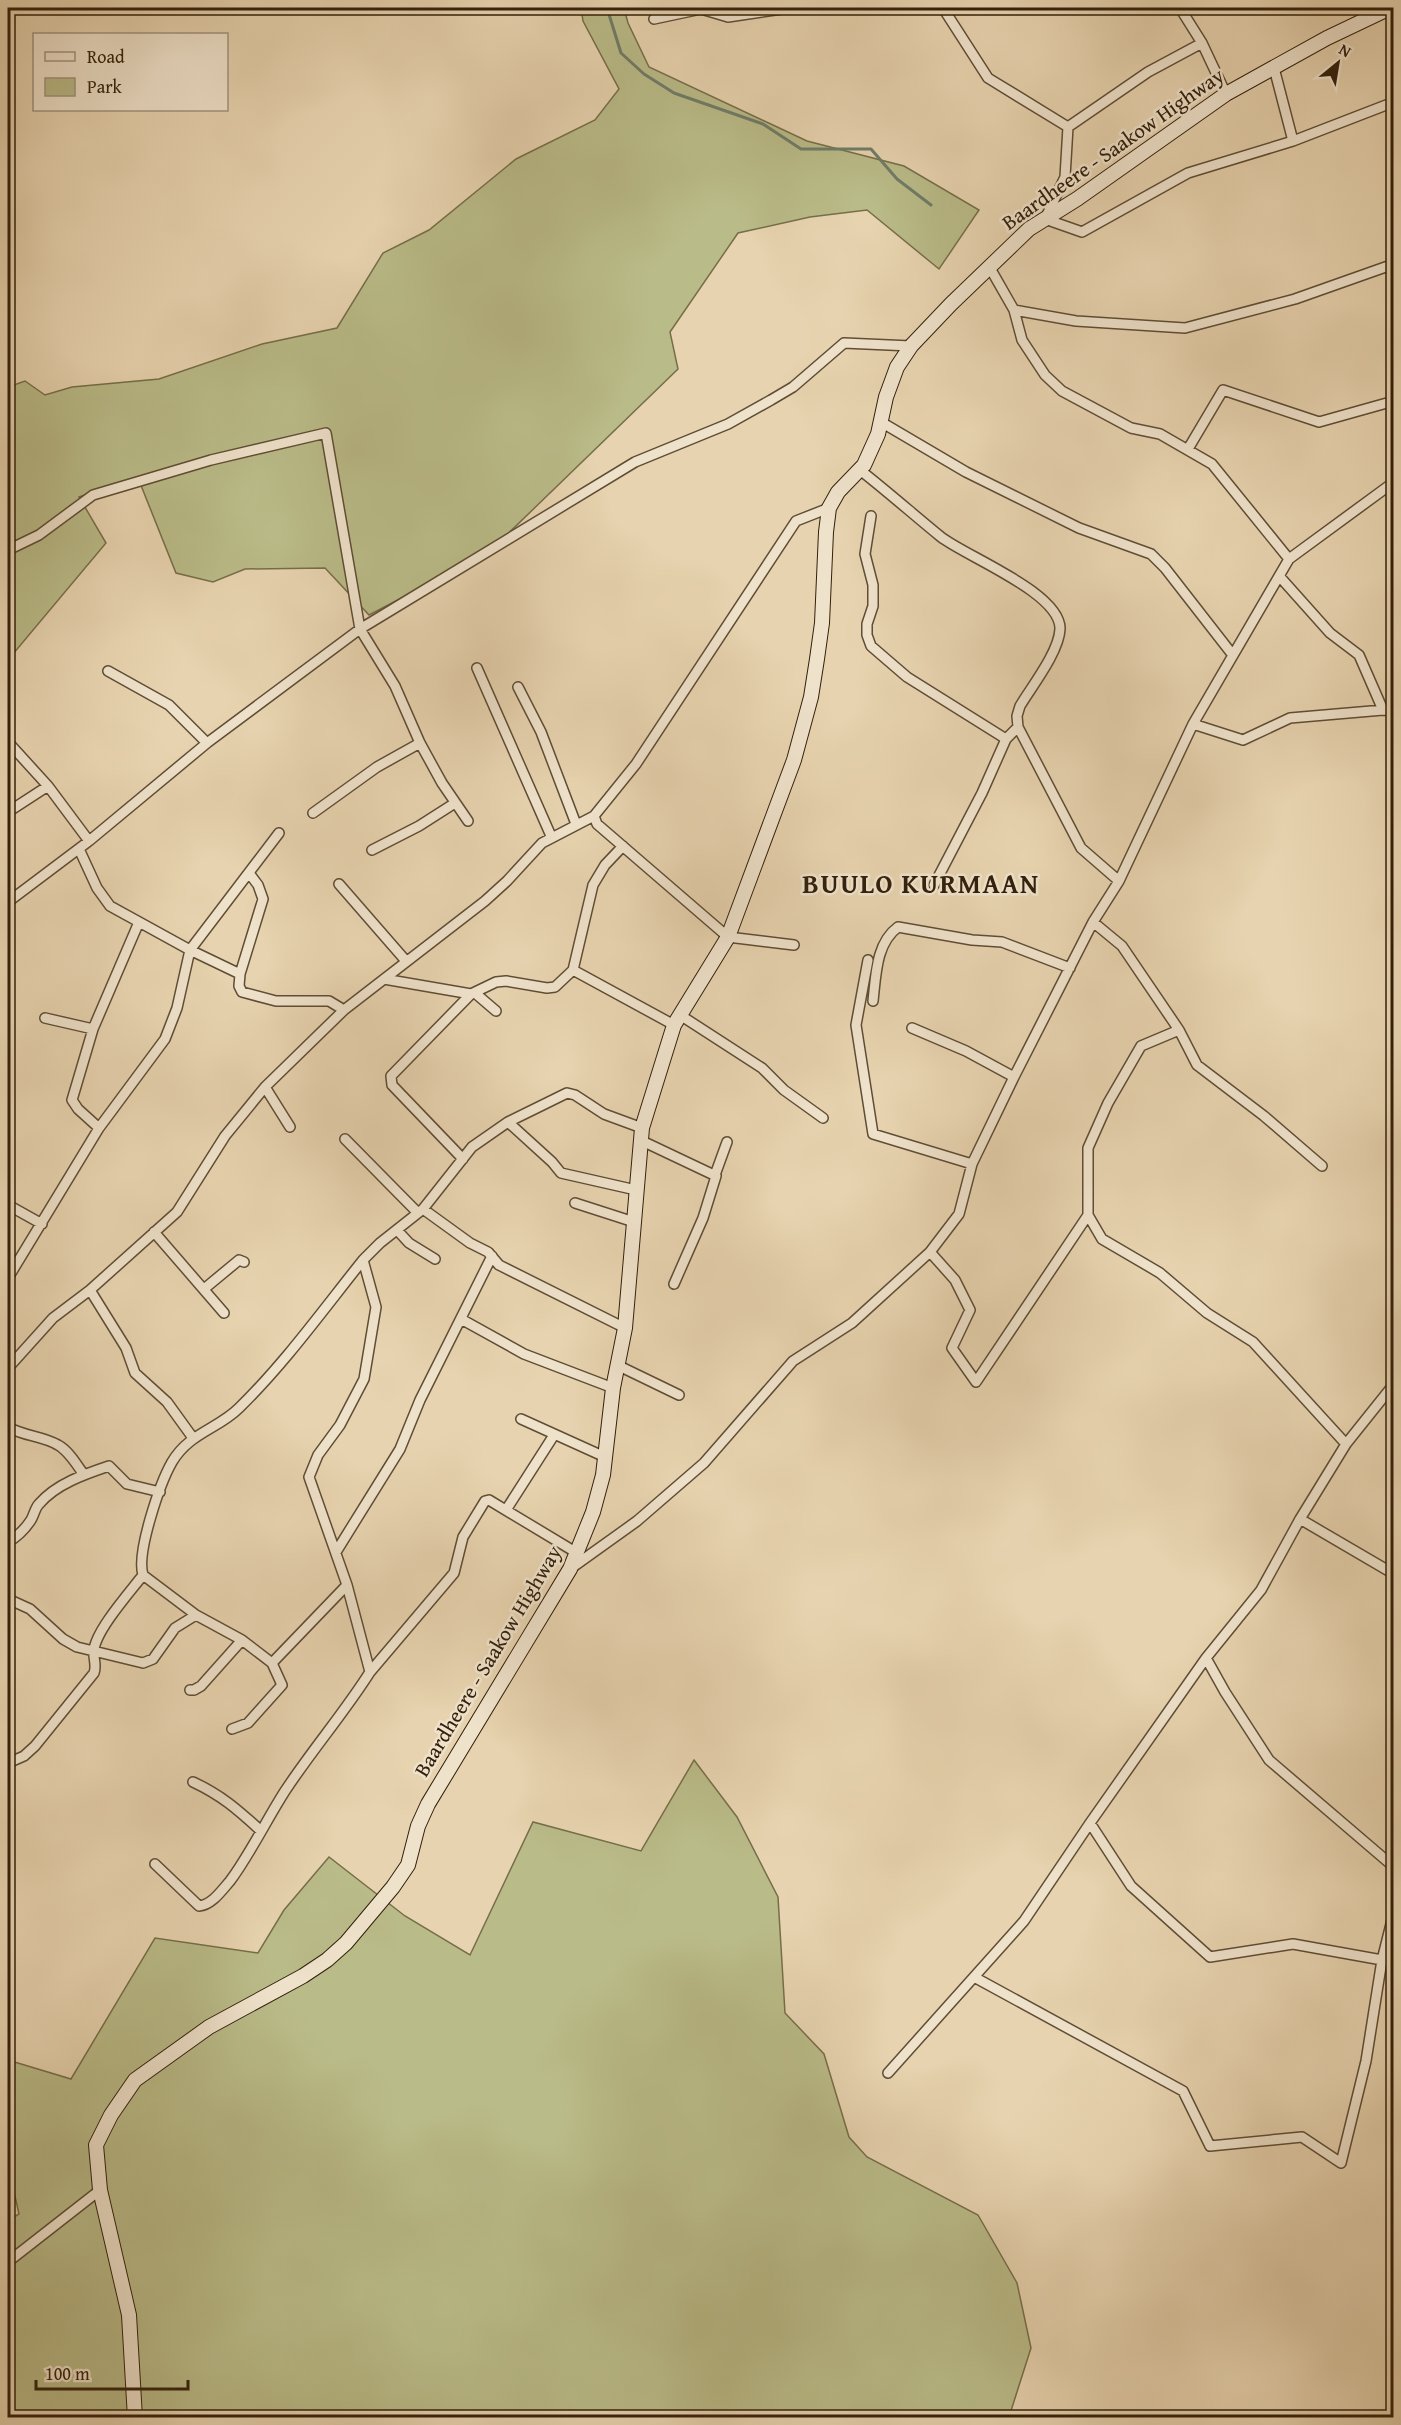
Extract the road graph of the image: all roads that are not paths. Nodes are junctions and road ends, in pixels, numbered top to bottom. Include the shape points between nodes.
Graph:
1 (789, 8) edge
2 (943, 8) edge
3 (1180, 8) edge
4 (1390, 8) edge
5 (654, 19) dead end
6 (1202, 43) junction
7 (1274, 68) junction
8 (1226, 94) junction
9 (1394, 102) edge
10 (1068, 127) junction
11 (1293, 141) junction
12 (1045, 219) junction
13 (1394, 264) edge
14 (990, 268) junction
15 (1014, 310) junction
16 (911, 346) junction
17 (1394, 401) edge
18 (881, 422) junction
19 (1188, 449) junction
20 (860, 470) junction
21 (1392, 488) edge
22 (829, 508) junction
23 (870, 516) dead end
24 (8, 550) edge
25 (1289, 559) junction
26 (1280, 577) junction
27 (360, 628) junction
28 (1232, 654) junction
29 (477, 668) dead end
30 (108, 671) dead end
31 (518, 687) dead end
32 (1388, 711) edge
33 (1193, 724) junction
34 (1018, 727) junction
35 (1006, 739) junction
36 (8, 742) edge
37 (207, 743) junction
38 (420, 744) junction
39 (48, 786) junction
40 (455, 802) junction
41 (8, 812) edge
42 (313, 813) dead end
43 (594, 816) junction
44 (468, 821) dead end
45 (576, 824) junction
46 (279, 833) dead end
47 (551, 836) junction
48 (89, 841) junction
49 (623, 846) junction
50 (79, 849) junction
51 (372, 850) dead end
52 (249, 873) junction
53 (1119, 881) junction
54 (339, 884) dead end
55 (934, 885) dead end
56 (8, 902) edge
57 (139, 922) junction
58 (1093, 922) junction
59 (728, 937) junction
60 (794, 945) dead end
61 (190, 950) junction
62 (868, 960) dead end
63 (406, 961) junction
64 (1070, 968) junction
65 (573, 970) junction
66 (240, 974) junction
67 (384, 979) junction
68 (473, 994) junction
69 (873, 1001) dead end
70 (344, 1010) junction
71 (496, 1011) dead end
72 (45, 1018) dead end
73 (677, 1020) junction
74 (912, 1028) dead end
75 (93, 1029) junction
76 (1179, 1030) junction
77 (1014, 1077) junction
78 (266, 1087) junction
79 (824, 1119) dead end
80 (508, 1122) junction
81 (290, 1127) dead end
82 (99, 1128) junction
83 (641, 1134) junction
84 (345, 1139) dead end
85 (727, 1142) dead end
86 (463, 1159) junction
87 (972, 1164) junction
88 (1322, 1166) dead end
89 (715, 1175) junction
90 (636, 1190) junction
91 (574, 1203) dead end
92 (8, 1205) edge
93 (421, 1211) junction
94 (1088, 1215) junction
95 (634, 1222) junction
96 (42, 1224) junction
97 (397, 1230) junction
98 (154, 1233) junction
99 (930, 1252) junction
100 (492, 1256) junction
101 (435, 1259) dead end
102 (363, 1260) junction
103 (244, 1262) dead end
104 (8, 1278) edge
105 (674, 1284) dead end
106 (204, 1289) junction
107 (90, 1290) junction
108 (224, 1312) dead end
109 (461, 1319) junction
110 (625, 1328) junction
111 (617, 1365) junction
112 (8, 1368) edge
113 (1394, 1384) edge
114 (613, 1388) junction
115 (679, 1395) dead end
116 (521, 1419) dead end
117 (8, 1427) edge
118 (554, 1435) junction
119 (193, 1438) junction
120 (1346, 1444) junction
121 (605, 1457) junction
122 (84, 1474) junction
123 (160, 1492) junction
124 (506, 1510) junction
125 (1300, 1520) junction
126 (8, 1542) edge
127 (336, 1552) junction
128 (577, 1553) junction
129 (570, 1569) junction
130 (1394, 1574) edge
131 (143, 1575) junction
132 (346, 1585) junction
133 (8, 1599) edge
134 (196, 1615) junction
135 (242, 1640) junction
136 (94, 1650) junction
137 (1206, 1658) junction
138 (272, 1663) junction
139 (370, 1672) junction
140 (190, 1690) dead end
141 (232, 1729) dead end
142 (8, 1763) edge
143 (193, 1782) dead end
144 (1090, 1823) junction
145 (260, 1830) junction
146 (155, 1864) dead end
147 (1394, 1867) edge
148 (1394, 1912) edge
149 (1382, 1960) junction
150 (974, 1977) junction
151 (888, 2073) dead end
152 (100, 2190) junction
153 (8, 2260) edge
154 (135, 2418) edge

1 - 5 street via 728,17 701,9
2 - 10 street via 988,78
3 - 6 street
4 - 7 main road, Baardheere - Saakow Highway
6 - 8 street
6 - 10 street via 1148,72
7 - 8 main road, Baardheere - Saakow Highway
7 - 11 street
8 - 12 main road, Baardheere - Saakow Highway
9 - 11 street
10 - 12 street via 1065,177
11 - 12 street via 1188,173 1083,232
12 - 14 main road, Baardheere - Saakow Highway via 1010,246
13 - 15 street via 1295,299 1185,328 1076,321
14 - 15 street
14 - 16 main road, Baardheere - Saakow Highway
15 - 19 street via 1022,340 1045,375 1062,391 1131,428 1160,434
16 - 18 main road, Baardheere - Saakow Highway via 897,367
16 - 27 street via 844,344 793,387 771,400 728,424 635,462
17 - 19 street via 1319,422 1223,390
18 - 20 main road, Baardheere - Saakow Highway
18 - 28 street via 966,472 1079,528 1151,554
19 - 25 street via 1212,464
20 - 22 main road, Baardheere - Saakow Highway via 838,492
20 - 34 street via 943,538 1040,597 1056,614 1060,629 1055,648 1020,706
21 - 25 street
22 - 43 street via 796,521 636,764
22 - 59 main road, Baardheere - Saakow Highway via 822,623 811,697 794,760
23 - 35 street via 865,554 873,585 873,606 867,624 871,646 907,677
24 - 27 street via 39,535 93,495 211,460 326,433
25 - 26 street
26 - 28 street
26 - 32 street via 1330,633 1359,655
27 - 37 street
27 - 38 street via 395,686
28 - 33 street
29 - 47 street
30 - 37 street via 169,705
31 - 45 street via 541,732
32 - 33 street via 1290,718 1243,740
33 - 53 street
34 - 35 street
34 - 53 street via 1082,848
35 - 55 street
36 - 39 street
37 - 48 street
38 - 40 street
38 - 42 street via 377,768
39 - 41 street
39 - 48 street
40 - 44 street
40 - 51 street
43 - 45 street
43 - 49 street via 597,824
45 - 47 street
46 - 52 street
47 - 63 street via 485,901
48 - 50 street
49 - 59 street
49 - 65 street via 604,865 592,885
50 - 56 street
50 - 57 street via 110,906
52 - 61 street
52 - 66 street via 263,900
53 - 58 street
54 - 63 street
57 - 61 street
57 - 75 street
58 - 64 street
58 - 76 street via 1122,946
59 - 60 street
59 - 73 main road, Baardheere - Saakow Highway
61 - 66 street
61 - 82 street via 177,1008 165,1039
62 - 87 street via 856,1025 873,1134
63 - 67 street
64 - 69 street via 1002,942 898,927 883,944
64 - 77 street
65 - 68 street via 555,987 506,981
65 - 73 street
66 - 70 street via 239,986 245,994 276,1000 330,1001
67 - 68 street
67 - 70 street
68 - 71 street
68 - 86 street via 391,1076 392,1085
70 - 78 street
72 - 75 street
73 - 79 street via 762,1068 784,1090
73 - 83 main road, Baardheere - Saakow Highway
74 - 77 street
75 - 82 street via 72,1100
76 - 88 street via 1197,1065
76 - 94 street via 1140,1046 1108,1103 1088,1148
77 - 87 street
78 - 81 street
78 - 98 street via 225,1136 177,1212
80 - 83 street via 567,1093
80 - 86 street via 472,1147
80 - 90 street via 561,1173
82 - 96 street
83 - 89 street
83 - 90 main road, Baardheere - Saakow Highway
84 - 93 street
85 - 89 street
86 - 93 street
87 - 99 street via 959,1214
89 - 105 street via 703,1218
90 - 95 main road, Baardheere - Saakow Highway
91 - 95 street
92 - 96 street
93 - 97 street
93 - 100 street
94 - 99 street via 976,1382 952,1348 970,1310 955,1280
94 - 120 street via 1102,1239 1160,1273 1207,1312 1253,1342
95 - 110 main road, Baardheere - Saakow Highway
96 - 104 street
97 - 101 street via 409,1243
97 - 102 street
98 - 106 street
98 - 107 street
99 - 129 street via 852,1323 793,1361 704,1463 637,1521
100 - 109 street
100 - 110 street via 499,1265
102 - 119 street via 237,1410
102 - 127 street via 376,1307 364,1378 309,1477
103 - 106 street via 238,1260
106 - 108 street
107 - 112 street via 53,1317
107 - 119 street via 126,1348 135,1373 167,1402
109 - 114 street via 524,1354
109 - 127 street via 400,1449
110 - 111 main road, Baardheere - Saakow Highway
111 - 114 main road, Baardheere - Saakow Highway
111 - 115 street
113 - 120 street
114 - 121 main road, Baardheere - Saakow Highway
116 - 118 street
117 - 122 street via 56,1443
118 - 121 street
118 - 124 street
119 - 123 street via 172,1461
120 - 125 street
121 - 128 main road, Baardheere - Saakow Highway via 593,1512
122 - 123 street via 109,1466 127,1484
122 - 126 street via 46,1497 23,1530
123 - 131 street via 139,1565
124 - 128 street
124 - 139 street via 489,1500 482,1504 463,1537 454,1573
125 - 130 street
125 - 137 street via 1261,1590
127 - 132 street
128 - 129 main road, Baardheere - Saakow Highway
129 - 152 main road, Baardheere - Saakow Highway via 428,1804 408,1865 393,1887 327,1960 209,2027 135,2080 96,2145
131 - 134 street
131 - 136 street via 113,1614
132 - 138 street
132 - 139 street
133 - 136 street via 30,1609 63,1639
134 - 135 street
134 - 136 street via 175,1628 153,1659 143,1663
135 - 138 street
135 - 140 street via 201,1686
136 - 142 street via 96,1666 88,1682 35,1746
137 - 144 street
137 - 147 street via 1269,1760
138 - 141 street via 282,1685 248,1723
139 - 145 street
143 - 145 street via 231,1803
144 - 149 street via 1131,1886 1210,1957 1293,1944
144 - 150 street via 1024,1921
145 - 146 street via 232,1878 205,1906 199,1906
148 - 149 street
149 - 150 street via 1366,2061 1341,2163 1302,2137 1210,2146 1183,2091
150 - 151 street
152 - 153 street
152 - 154 main road, Baardheere - Saakow Highway via 129,2315

